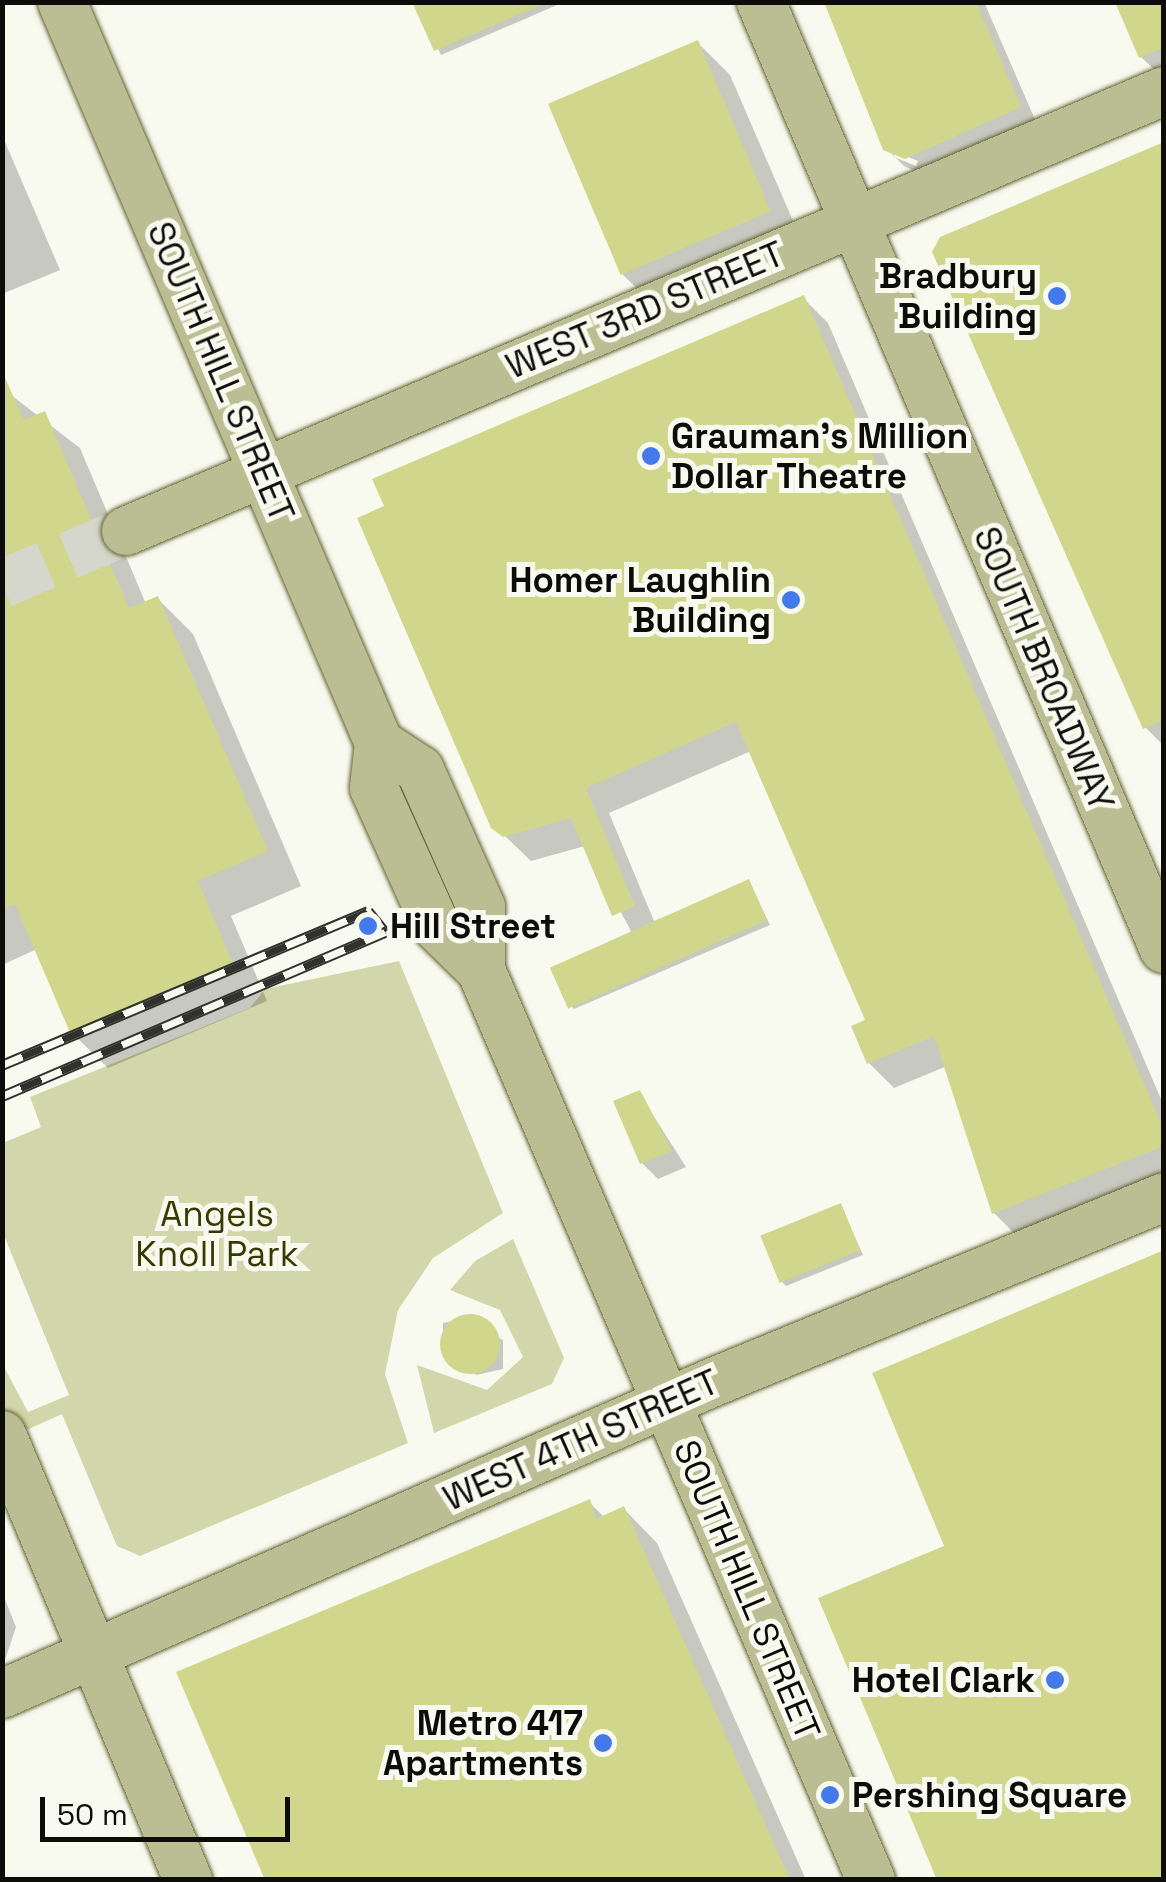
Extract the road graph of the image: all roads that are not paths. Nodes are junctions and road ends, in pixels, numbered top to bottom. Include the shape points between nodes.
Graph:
1 (62, 2) edge
2 (761, 2) edge
3 (1164, 91) edge
4 (850, 224) junction
5 (264, 472) junction
6 (126, 531) tunnel mouth
7 (1164, 949) edge
8 (1164, 1197) edge
9 (667, 1405) junction
10 (2, 1435) edge
11 (95, 1651) junction
12 (2, 1694) edge
13 (188, 1880) edge
14 (871, 1880) edge

1 - 5 main road, SOUTH HILL STREET
2 - 4 main road, SOUTH BROADWAY
3 - 4 main road, WEST 3RD STREET
4 - 5 main road, WEST 3RD STREET
4 - 7 main road, SOUTH BROADWAY
5 - 6 main road, WEST 3RD STREET
5 - 9 main road, SOUTH HILL STREET via 379,743 374,788 428,909 481,970
8 - 9 main road, WEST 4TH STREET
9 - 11 main road, WEST 4TH STREET
9 - 14 main road, SOUTH HILL STREET
10 - 11 main road
11 - 12 main road, WEST 4TH STREET
11 - 13 main road

